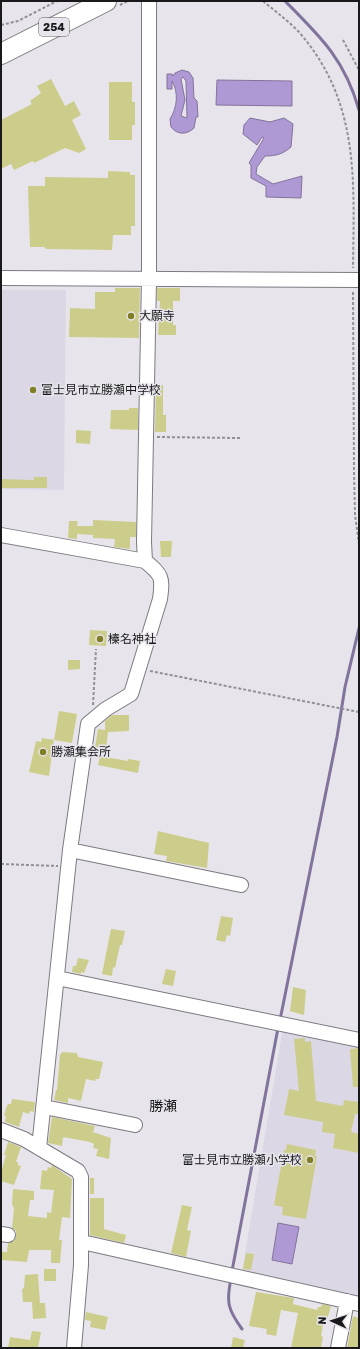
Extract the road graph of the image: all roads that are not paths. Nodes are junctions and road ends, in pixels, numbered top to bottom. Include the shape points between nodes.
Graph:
1 (78, 1) edge
2 (106, 1) edge
3 (148, 1) edge
4 (1, 40) edge
5 (1, 54) edge
6 (1, 278) edge
7 (149, 278) junction
8 (356, 280) edge
9 (1, 535) edge
10 (145, 561) junction
11 (70, 850) junction
12 (241, 885) dead end
13 (57, 978) junction
14 (359, 1040) edge
15 (44, 1107) junction
16 (135, 1125) dead end
17 (1, 1130) edge
18 (39, 1148) junction
19 (82, 1242) junction
20 (353, 1302) edge
21 (74, 1348) edge
22 (338, 1348) edge

1 - 4 highway, 254
2 - 5 highway, 254
3 - 7 street
6 - 7 street
7 - 8 street
7 - 10 street
9 - 10 street
10 - 11 street via 159,572 162,584 160,599 131,694 88,724
11 - 12 street
11 - 13 street
13 - 14 street
13 - 15 street
15 - 16 street
15 - 18 street
17 - 18 street
18 - 19 street via 78,1171 81,1177
19 - 20 street
19 - 21 street
20 - 22 street

